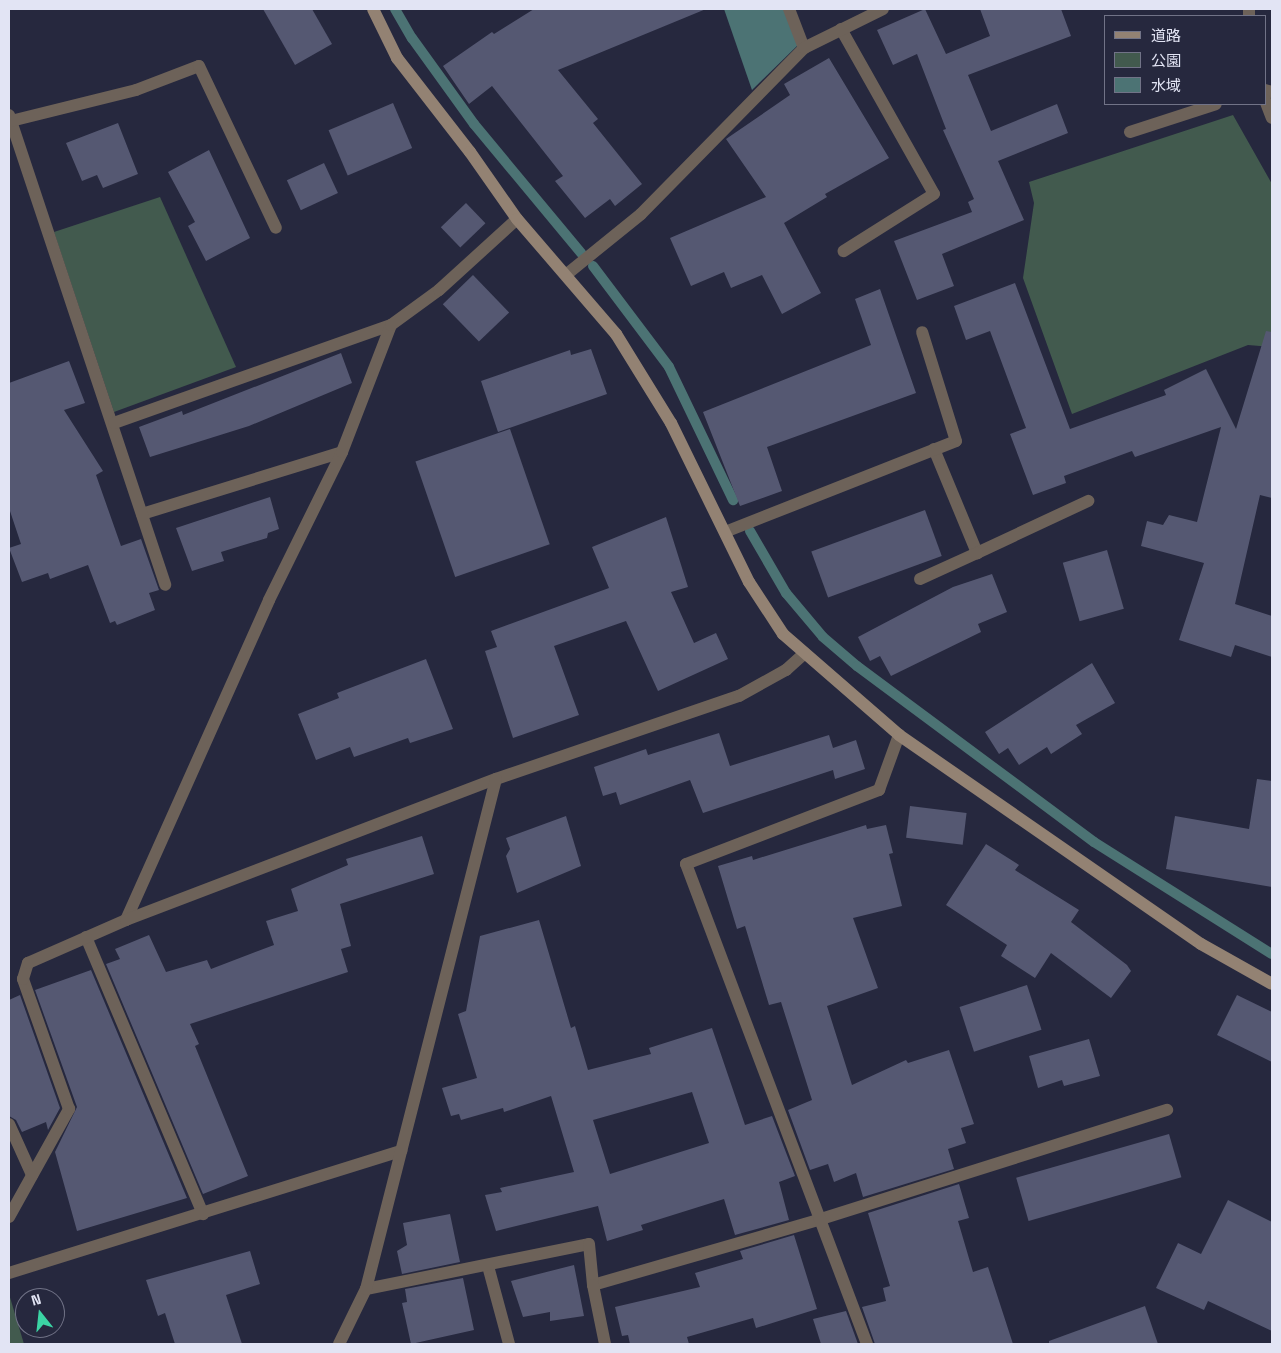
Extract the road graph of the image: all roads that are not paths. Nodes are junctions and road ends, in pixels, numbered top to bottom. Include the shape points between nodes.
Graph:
1 (373, 9) edge
2 (789, 9) edge
3 (883, 9) edge
4 (841, 29) junction
5 (804, 48) junction
6 (1266, 103) edge
7 (1213, 105) edge
8 (10, 118) edge
9 (1272, 118) edge
10 (1130, 132) dead end
11 (517, 219) junction
12 (276, 228) dead end
13 (844, 251) dead end
14 (567, 274) junction
15 (391, 325) junction
16 (922, 332) dead end
17 (114, 423) junction
18 (934, 449) junction
19 (342, 452) junction
20 (1088, 501) dead end
21 (142, 514) junction
22 (725, 532) junction
23 (977, 553) junction
24 (920, 579) dead end
25 (165, 584) dead end
26 (805, 653) junction
27 (899, 735) junction
28 (496, 779) junction
29 (126, 920) junction
30 (86, 938) junction
31 (1272, 984) edge
32 (1167, 1110) dead end
33 (9, 1124) edge
34 (401, 1151) junction
35 (32, 1175) junction
36 (203, 1214) junction
37 (9, 1217) edge
38 (821, 1219) junction
39 (488, 1266) junction
40 (9, 1273) edge
41 (593, 1285) junction
42 (366, 1289) junction
43 (339, 1344) edge
44 (509, 1344) edge
45 (605, 1344) edge
46 (867, 1344) edge

1 - 11 street via 397,58
2 - 5 street
3 - 4 street
4 - 5 street
4 - 13 street via 934,194
5 - 14 street via 641,214
6 - 9 street
7 - 10 street
8 - 12 street via 136,90 199,66
8 - 17 street
11 - 14 street
11 - 15 street via 439,290
14 - 22 street via 616,334 672,423
15 - 17 street
15 - 19 street
16 - 18 street via 956,441
17 - 21 street
18 - 22 street
18 - 23 street
19 - 21 street
19 - 29 street via 269,600
20 - 23 street
21 - 25 street
22 - 26 street via 749,582 784,634
23 - 24 street
26 - 27 street
26 - 28 street via 786,670 739,696
27 - 31 street via 1201,944
27 - 38 street via 879,790 686,864
28 - 29 street
28 - 34 street
29 - 30 street
30 - 35 street via 28,963 23,979 69,1108
30 - 36 street
32 - 38 street
33 - 35 street
34 - 36 street
34 - 42 street
35 - 37 street
36 - 40 street
38 - 41 street
38 - 46 street
39 - 41 street via 590,1244
39 - 42 street
39 - 44 street
41 - 45 street
42 - 43 street

